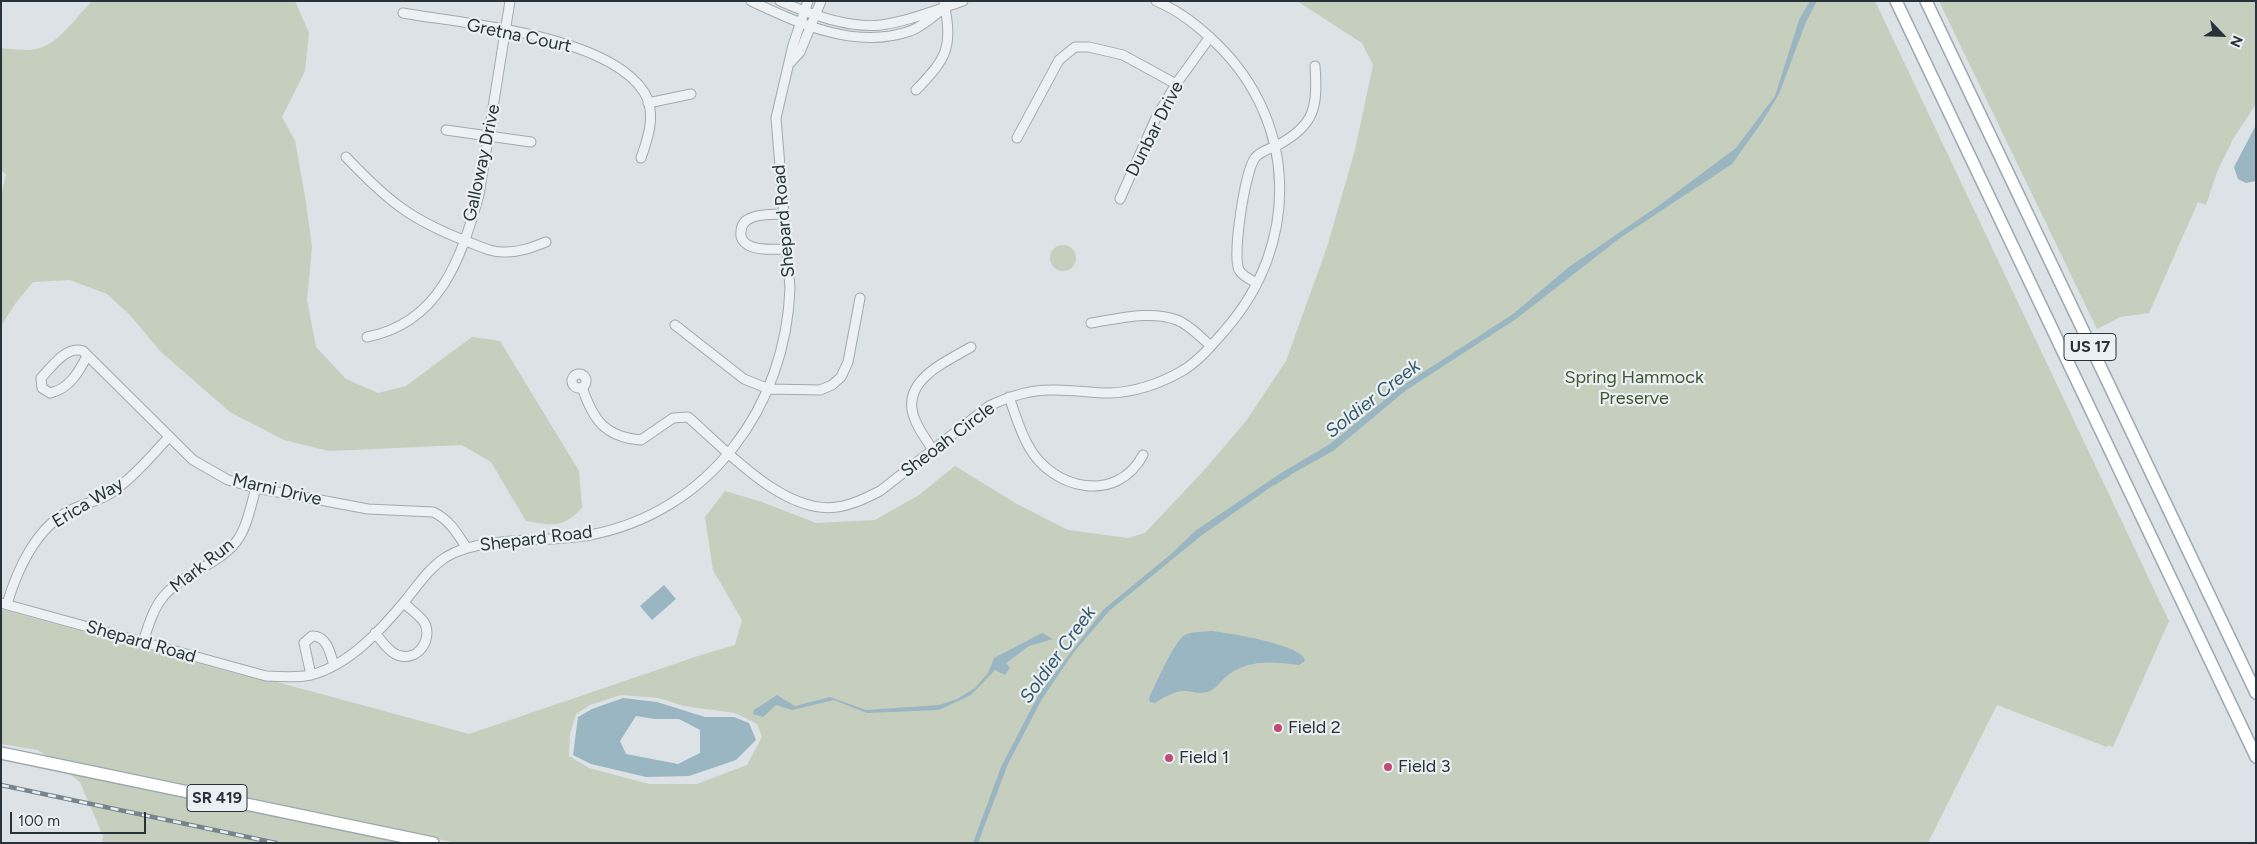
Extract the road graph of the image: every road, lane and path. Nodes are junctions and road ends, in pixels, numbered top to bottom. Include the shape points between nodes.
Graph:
1 (510, 1) edge
2 (751, 1) edge
3 (780, 1) edge
4 (808, 1) edge
5 (821, 1) edge
6 (963, 1) edge
7 (1156, 1) edge
8 (1896, 1) edge
9 (1926, 1) edge
10 (945, 4) edge
11 (804, 12) junction
12 (403, 13) dead end
13 (816, 15) junction
14 (800, 24) junction
15 (812, 27) junction
16 (505, 31) junction
17 (1210, 37) junction
18 (789, 63) junction
19 (1315, 66) dead end
20 (1176, 84) junction
21 (916, 90) dead end
22 (691, 94) dead end
23 (648, 103) junction
24 (446, 130) dead end
25 (490, 136) junction
26 (1017, 138) dead end
27 (531, 142) dead end
28 (1276, 146) junction
29 (346, 157) dead end
30 (640, 158) dead end
31 (1120, 199) dead end
32 (784, 214) junction
33 (464, 240) junction
34 (546, 242) dead end
35 (787, 249) junction
36 (1257, 283) junction
37 (860, 298) dead end
38 (1091, 323) dead end
39 (674, 325) dead end
40 (367, 336) dead end
41 (1211, 346) junction
42 (971, 347) dead end
43 (87, 356) junction
44 (582, 387) dead end
45 (769, 389) junction
46 (1009, 397) junction
47 (169, 437) junction
48 (932, 449) junction
49 (730, 453) junction
50 (1143, 455) dead end
51 (256, 488) junction
52 (466, 547) junction
53 (4, 603) edge
54 (404, 603) junction
55 (375, 633) junction
56 (143, 642) junction
57 (334, 665) junction
58 (311, 675) junction
59 (2256, 693) edge
60 (1, 753) edge
61 (2256, 757) edge
62 (434, 843) edge

1 - 16 street, Galloway Drive
2 - 14 street
3 - 11 street
4 - 11 street, Shepard Road
5 - 13 street, Shepard Road
6 - 10 street
7 - 17 street, Sheoah Circle via 1193,22
8 - 61 main road, US 17
9 - 59 main road, US 17
10 - 13 street via 880,25 850,24
10 - 15 street via 912,31 880,38 848,36
10 - 21 street via 949,38 945,54 938,67
11 - 13 street
11 - 14 street, Shepard Road
12 - 16 street, Gretna Court
13 - 15 street, Shepard Road
14 - 15 street
14 - 18 street, Shepard Road
15 - 18 street, Shepard Road via 800,52
16 - 23 street, Gretna Court via 541,37 591,54 621,70 644,93
16 - 25 street, Galloway Drive
17 - 20 street, Dunbar Drive
17 - 28 street, Sheoah Circle via 1247,78 1260,100
18 - 32 street, Shepard Road via 776,118
19 - 28 street via 1316,98 1306,125 1299,133
20 - 26 street via 1123,55 1075,47 1060,60
20 - 31 street, Dunbar Drive via 1156,118
22 - 23 street
23 - 30 street via 649,135
24 - 25 street
25 - 27 street
25 - 33 street, Galloway Drive via 479,195
28 - 36 street, Sheoah Circle via 1280,192 1274,236
28 - 36 street via 1254,158 1242,205 1237,263 1242,274
29 - 33 street via 396,206 415,219
32 - 35 street, Shepard Road
32 - 35 street via 746,220 740,234 749,246
33 - 34 street via 505,252 523,251
33 - 40 street, Galloway Drive via 448,278 436,298 421,313 402,326
35 - 45 street, Shepard Road via 789,315 779,362
36 - 41 street, Sheoah Circle via 1238,315
37 - 45 street via 848,362 841,377 820,390
38 - 41 street via 1141,316 1165,317 1178,321
39 - 45 street via 744,379
41 - 46 street, Sheoah Circle via 1184,369 1141,388 1112,393 1050,390
42 - 48 street via 930,370 915,389 913,411 916,422
43 - 43 street via 76,349 68,352 41,378 42,388 50,393 59,391 78,373
43 - 47 street, Marni Drive
44 - 49 street, Sheoah Circle via 598,423 612,432 641,440 673,418 688,417
45 - 49 street, Shepard Road via 750,425
46 - 48 street, Sheoah Circle via 989,406
46 - 50 street via 1028,446 1039,460 1070,481 1104,486 1117,482 1131,474
47 - 51 street, Marni Drive via 210,472
47 - 53 street, Erica Way via 124,484 109,495 70,510 52,522 21,565
48 - 49 street, Sheoah Circle via 880,491 862,501 836,508 815,506 780,494
49 - 52 street, Shepard Road via 676,500 619,527 558,539
51 - 52 street, Marni Drive via 368,509 433,512 451,524
51 - 56 street, Mark Run via 237,541 163,597
52 - 54 street, Shepard Road via 430,570
53 - 56 street, Shepard Road
54 - 55 street, Shepard Road
54 - 55 street via 424,622 426,643 419,652 409,656 392,652
55 - 57 street, Shepard Road
56 - 58 street, Shepard Road via 266,676 291,678
57 - 58 street, Shepard Road
57 - 58 street via 326,643 322,638 312,636 304,643
60 - 62 main road, SR 419

